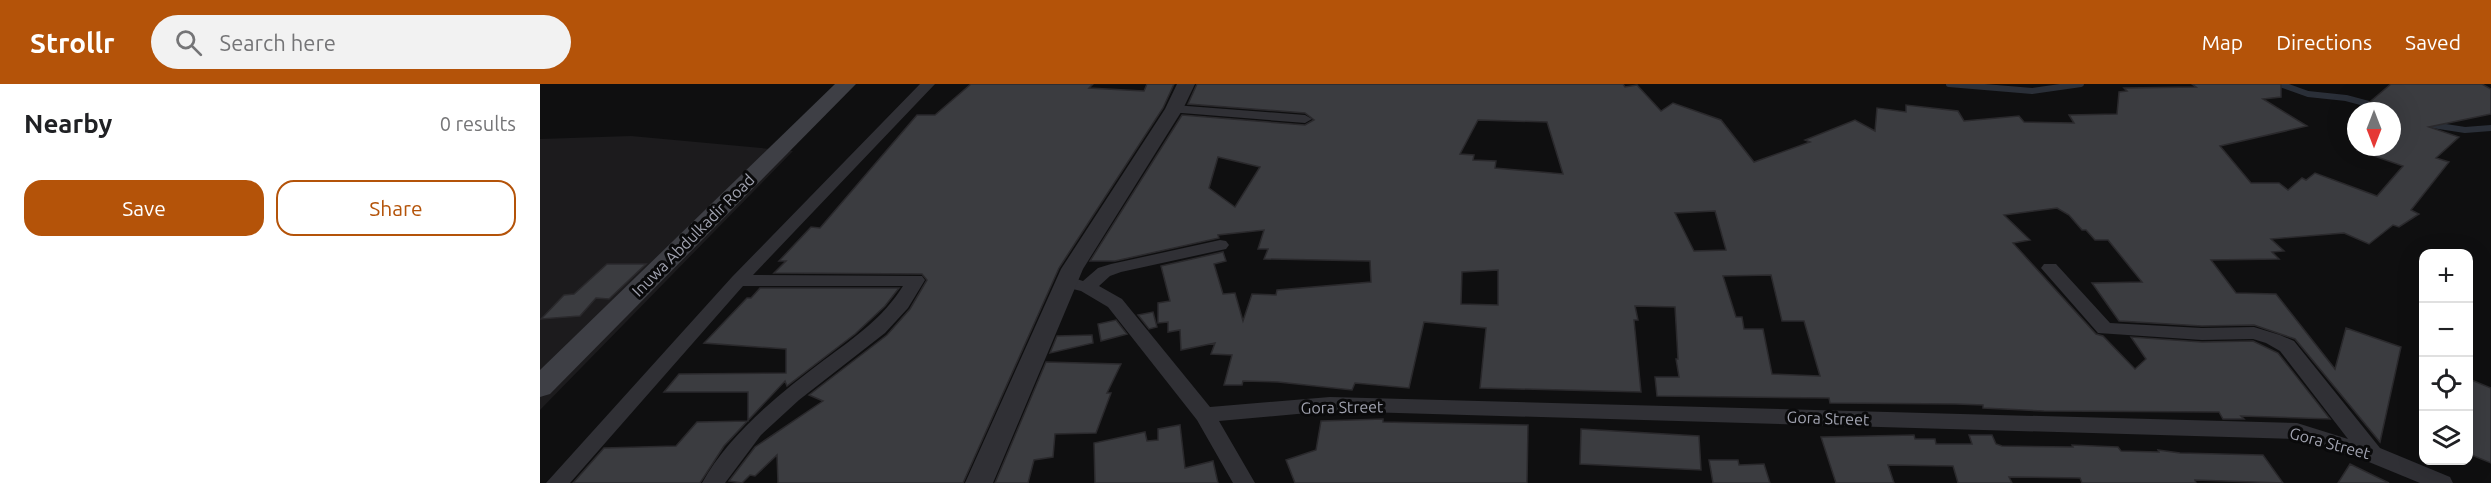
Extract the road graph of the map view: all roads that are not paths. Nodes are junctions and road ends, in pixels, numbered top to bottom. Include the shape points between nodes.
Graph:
1 (846, 84) edge
2 (928, 84) edge
3 (1186, 84) edge
4 (1174, 109) junction
5 (1305, 119) dead end
6 (1220, 245) dead end
7 (2050, 268) dead end
8 (738, 281) junction
9 (1077, 284) junction
10 (540, 387) edge
11 (1205, 415) junction
12 (2372, 454) junction
13 (557, 483) edge
14 (713, 483) edge
15 (979, 483) edge
16 (1244, 483) edge
17 (2442, 483) edge

1 - 10 main road, Inuwa Abdulkadir Road
2 - 8 street
3 - 4 street
4 - 5 street
4 - 9 street via 1072,268
6 - 9 street via 1117,268
7 - 12 street via 2105,329 2254,333 2287,346
8 - 13 street
8 - 14 street via 916,280 878,329 792,395 754,430
9 - 11 street via 1115,303
9 - 15 street
11 - 12 street, Gora Street via 1330,404 2297,431
11 - 16 street
12 - 17 street, Gora Street

